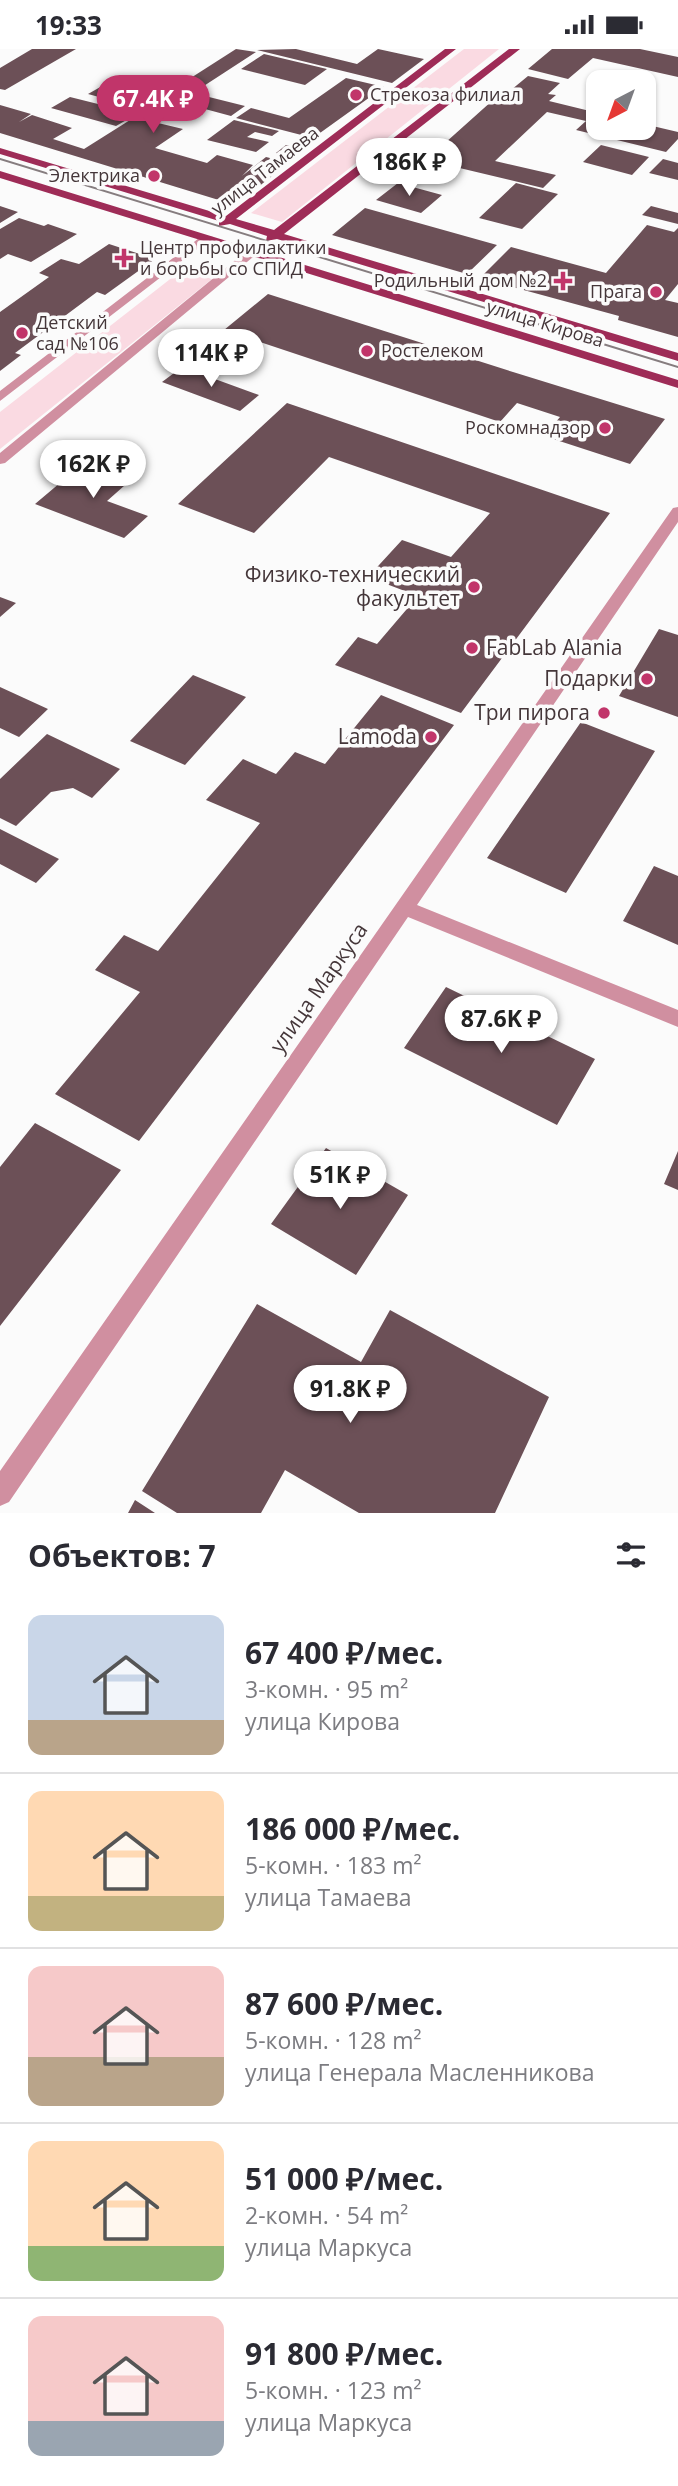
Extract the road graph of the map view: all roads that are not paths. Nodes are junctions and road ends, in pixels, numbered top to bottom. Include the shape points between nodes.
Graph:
1 (451, 49) edge
2 (515, 49) edge
3 (0, 151) edge
4 (0, 174) edge
5 (228, 221) junction
6 (275, 235) junction
7 (207, 237) junction
8 (253, 252) junction
9 (678, 357) edge
10 (678, 384) edge
11 (0, 397) edge
12 (0, 460) edge
13 (678, 511) edge
14 (402, 907) junction
15 (678, 1019) edge
16 (0, 1493) edge

1 - 5 main road, улица Тамаева
2 - 6 main road
3 - 5 main road, улица Кирова
4 - 7 main road, улица Кирова
5 - 6 main road, улица Кирова
5 - 7 main road, улица Тамаева
6 - 8 main road
6 - 9 main road, улица Кирова
7 - 8 main road, улица Кирова
7 - 11 street, улица Тамаева
8 - 10 main road, улица Кирова
8 - 12 street
13 - 14 street, улица Маркуса
14 - 15 street
14 - 16 street, улица Маркуса

